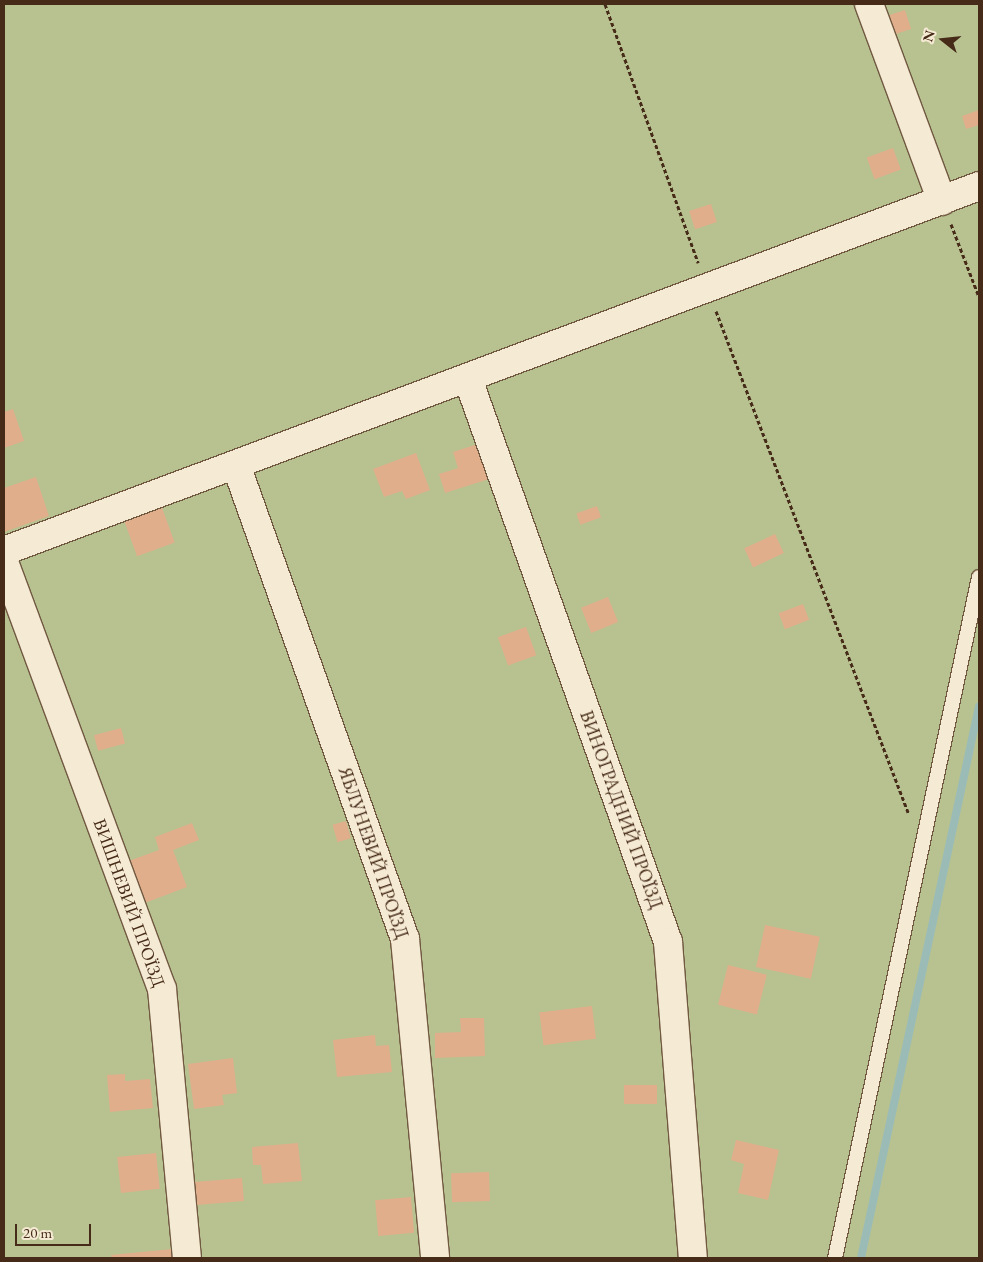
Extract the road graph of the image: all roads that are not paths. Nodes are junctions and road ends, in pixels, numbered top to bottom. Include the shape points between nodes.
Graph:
1 (869, 4) edge
2 (979, 186) edge
3 (942, 201) junction
4 (468, 379) junction
5 (236, 465) junction
6 (4, 551) edge
7 (4, 562) edge
8 (979, 577) edge
9 (187, 1258) edge
10 (435, 1258) edge
11 (692, 1258) edge
12 (835, 1258) edge

1 - 3 street
2 - 3 street
3 - 4 street
4 - 5 street
4 - 11 street, ВИНОГРАДНИЙ ПРОЇЗД via 668,942
5 - 6 street
5 - 10 street, ЯБЛУНЕВИЙ ПРОЇЗД via 405,939
7 - 9 street, ВИШНЕВИЙ ПРОЇЗД via 162,988
8 - 12 lane

